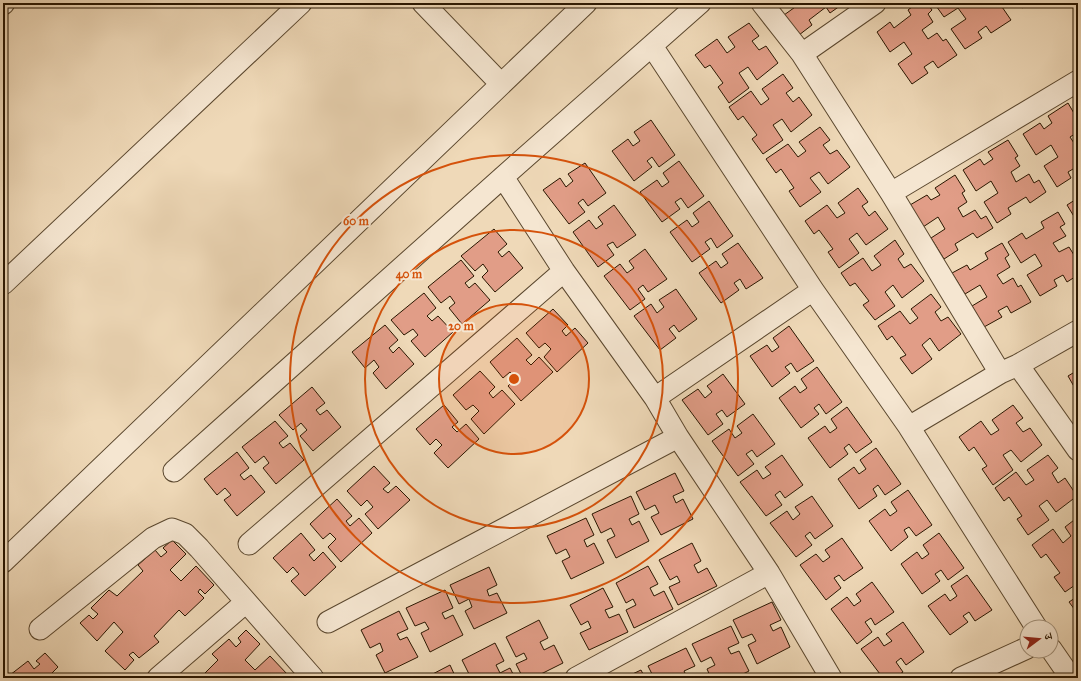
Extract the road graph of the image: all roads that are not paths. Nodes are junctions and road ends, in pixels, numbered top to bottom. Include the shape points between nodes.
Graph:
1 (301, 3) edge
2 (423, 3) edge
3 (586, 3) edge
4 (700, 3) edge
5 (762, 3) edge
6 (876, 3) edge
7 (652, 46) junction
8 (802, 54) junction
9 (1078, 81) edge
10 (501, 84) junction
11 (503, 177) junction
12 (891, 193) junction
13 (564, 271) junction
14 (3, 284) edge
15 (812, 290) junction
16 (1078, 331) edge
17 (1009, 369) junction
18 (655, 398) junction
19 (909, 428) junction
20 (678, 437) junction
21 (1078, 450) edge
22 (174, 471) dead end
23 (249, 544) dead end
24 (3, 562) edge
25 (768, 573) junction
26 (246, 602) junction
27 (1031, 619) edge
28 (328, 622) dead end
29 (40, 628) dead end
30 (1019, 652) edge
31 (1058, 659) edge
32 (158, 678) edge
33 (313, 678) edge
34 (576, 678) edge
35 (831, 678) edge
36 (961, 678) edge
37 (1071, 678) edge

1 - 14 street
2 - 10 street
3 - 10 street
4 - 7 street
5 - 8 street
6 - 8 street
7 - 11 street
7 - 15 street
8 - 12 street
9 - 12 street
10 - 24 street
11 - 13 street
11 - 22 street
12 - 17 street
13 - 18 street
13 - 23 street
15 - 18 street
15 - 19 street
16 - 17 street
17 - 19 street
17 - 21 street
18 - 20 street
19 - 27 street
20 - 25 street
20 - 28 street
25 - 34 street
25 - 35 street
26 - 29 street via 185,534 172,529 153,538
26 - 32 street
26 - 33 street
30 - 36 street
31 - 37 street

